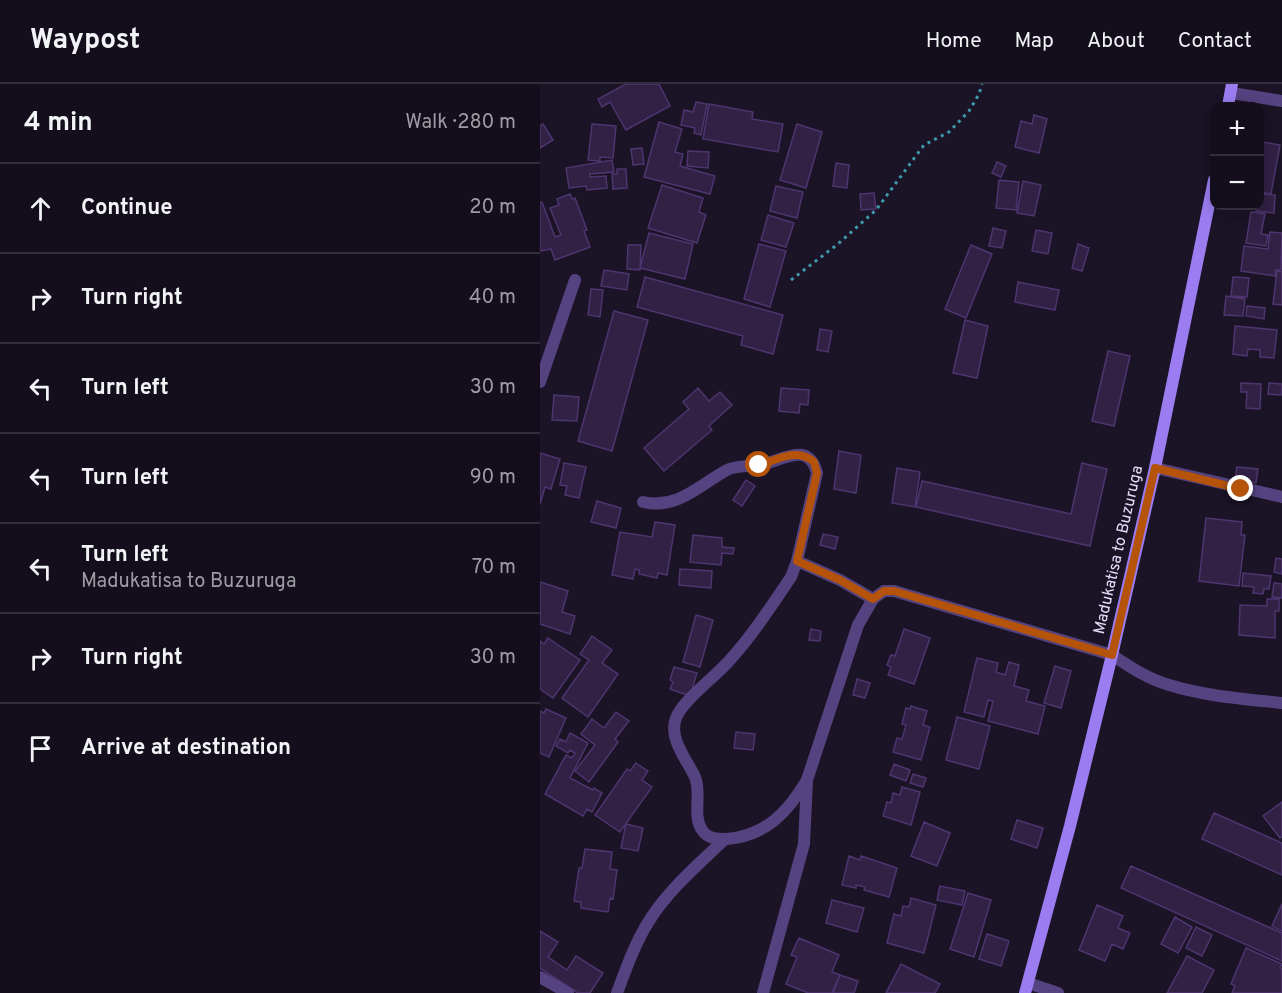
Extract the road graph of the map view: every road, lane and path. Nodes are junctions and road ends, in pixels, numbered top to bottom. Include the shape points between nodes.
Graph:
1 (982, 84) edge
2 (1231, 88) edge
3 (1282, 101) edge
4 (1210, 204) edge
5 (575, 280) dead end
6 (791, 280) dead end
7 (540, 382) edge
8 (1155, 468) junction
9 (1282, 497) edge
10 (643, 502) dead end
11 (797, 561) junction
12 (873, 599) junction
13 (1112, 655) junction
14 (1282, 703) edge
15 (807, 780) junction
16 (725, 839) junction
17 (540, 977) edge
18 (1027, 988) edge
19 (568, 993) edge
20 (617, 993) edge
21 (763, 993) edge
22 (1058, 993) edge

1 - 6 path via 969,111 949,132 924,145 876,210
2 - 3 street
4 - 8 main road, Madukatisa to Buzuruga
5 - 7 street
8 - 9 street
8 - 13 main road, Madukatisa to Buzuruga
10 - 11 street via 662,504 696,492 728,469 759,465 792,454 804,456 814,462 817,473
11 - 12 street
11 - 16 street via 791,577 729,661 676,718 676,738 698,786 698,823 708,837
12 - 13 street via 884,591 894,591
12 - 15 street via 858,625
13 - 14 street via 1166,684
13 - 18 main road, Madukatisa to Buzuruga
15 - 16 street via 793,803 771,825
15 - 21 street via 804,844
16 - 20 street via 677,885 649,920
17 - 19 street
18 - 22 street

